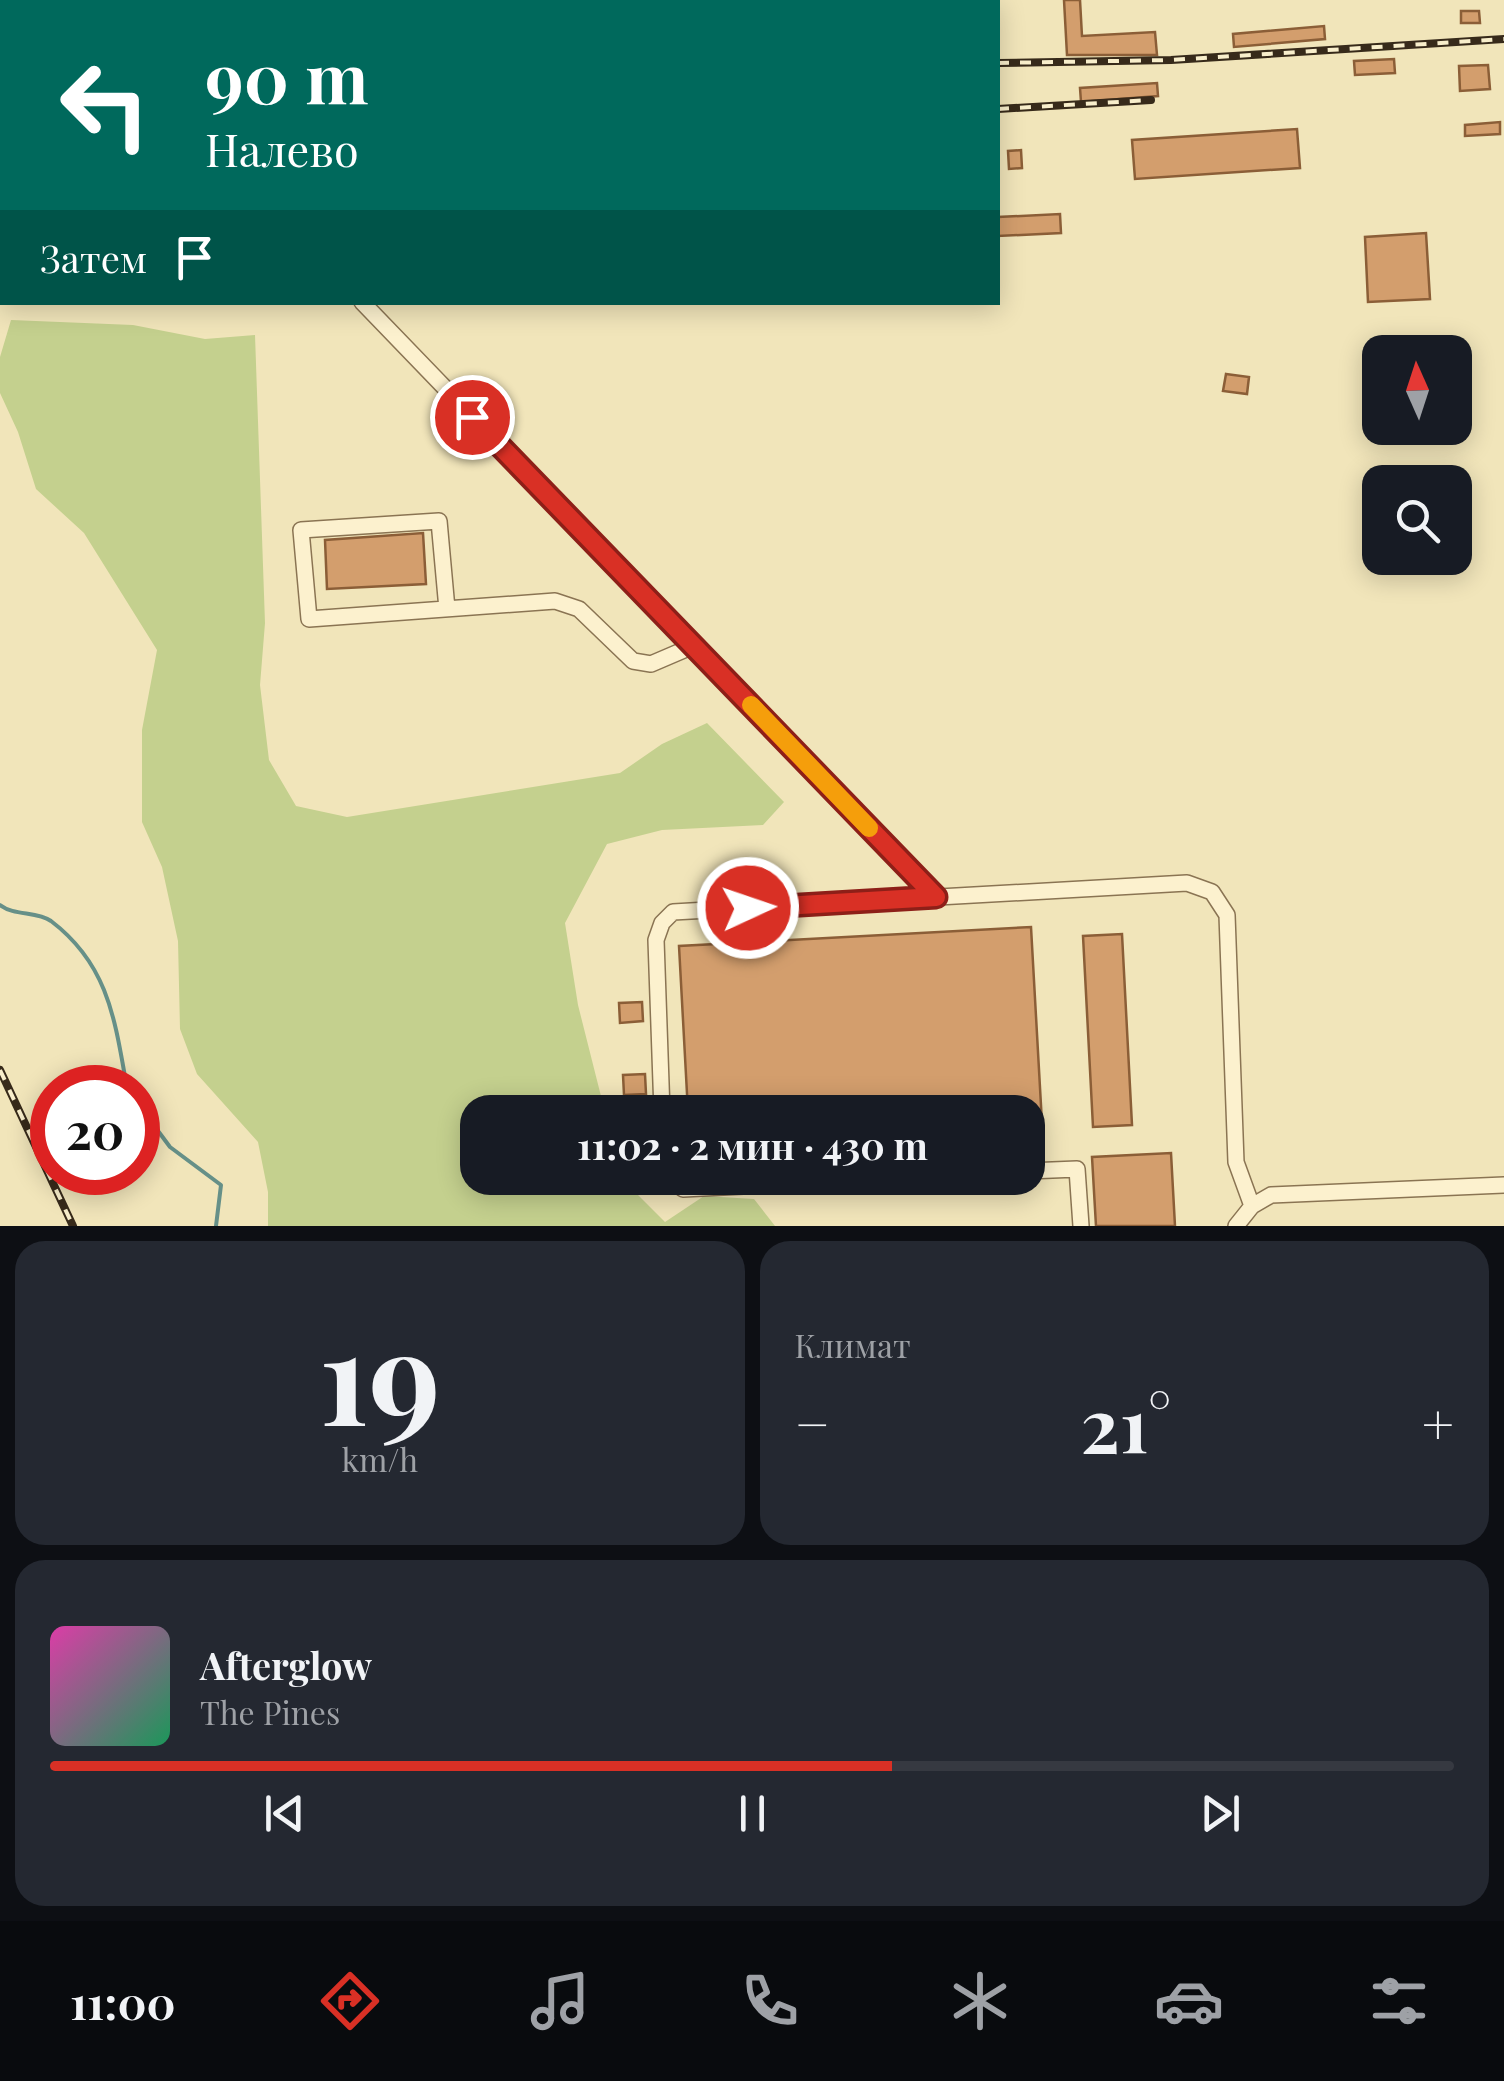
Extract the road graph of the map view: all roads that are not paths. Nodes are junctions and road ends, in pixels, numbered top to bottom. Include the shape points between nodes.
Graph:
1 (365, 305) edge
2 (447, 609) junction
3 (693, 646) junction
4 (936, 897) junction
5 (661, 1095) edge
6 (1045, 1170) edge
7 (1504, 1185) edge
8 (1252, 1206) junction
9 (1081, 1226) edge
10 (1236, 1226) edge

1 - 3 street
2 - 2 street via 309,619 301,530 439,521
2 - 3 street via 555,601 579,609 633,662 650,664
3 - 4 street
4 - 5 street via 673,912 656,940
4 - 8 street via 1187,883 1212,892 1228,915 1236,1162
6 - 9 street via 1076,1168
7 - 8 street via 1308,1191 1270,1195
8 - 10 street

